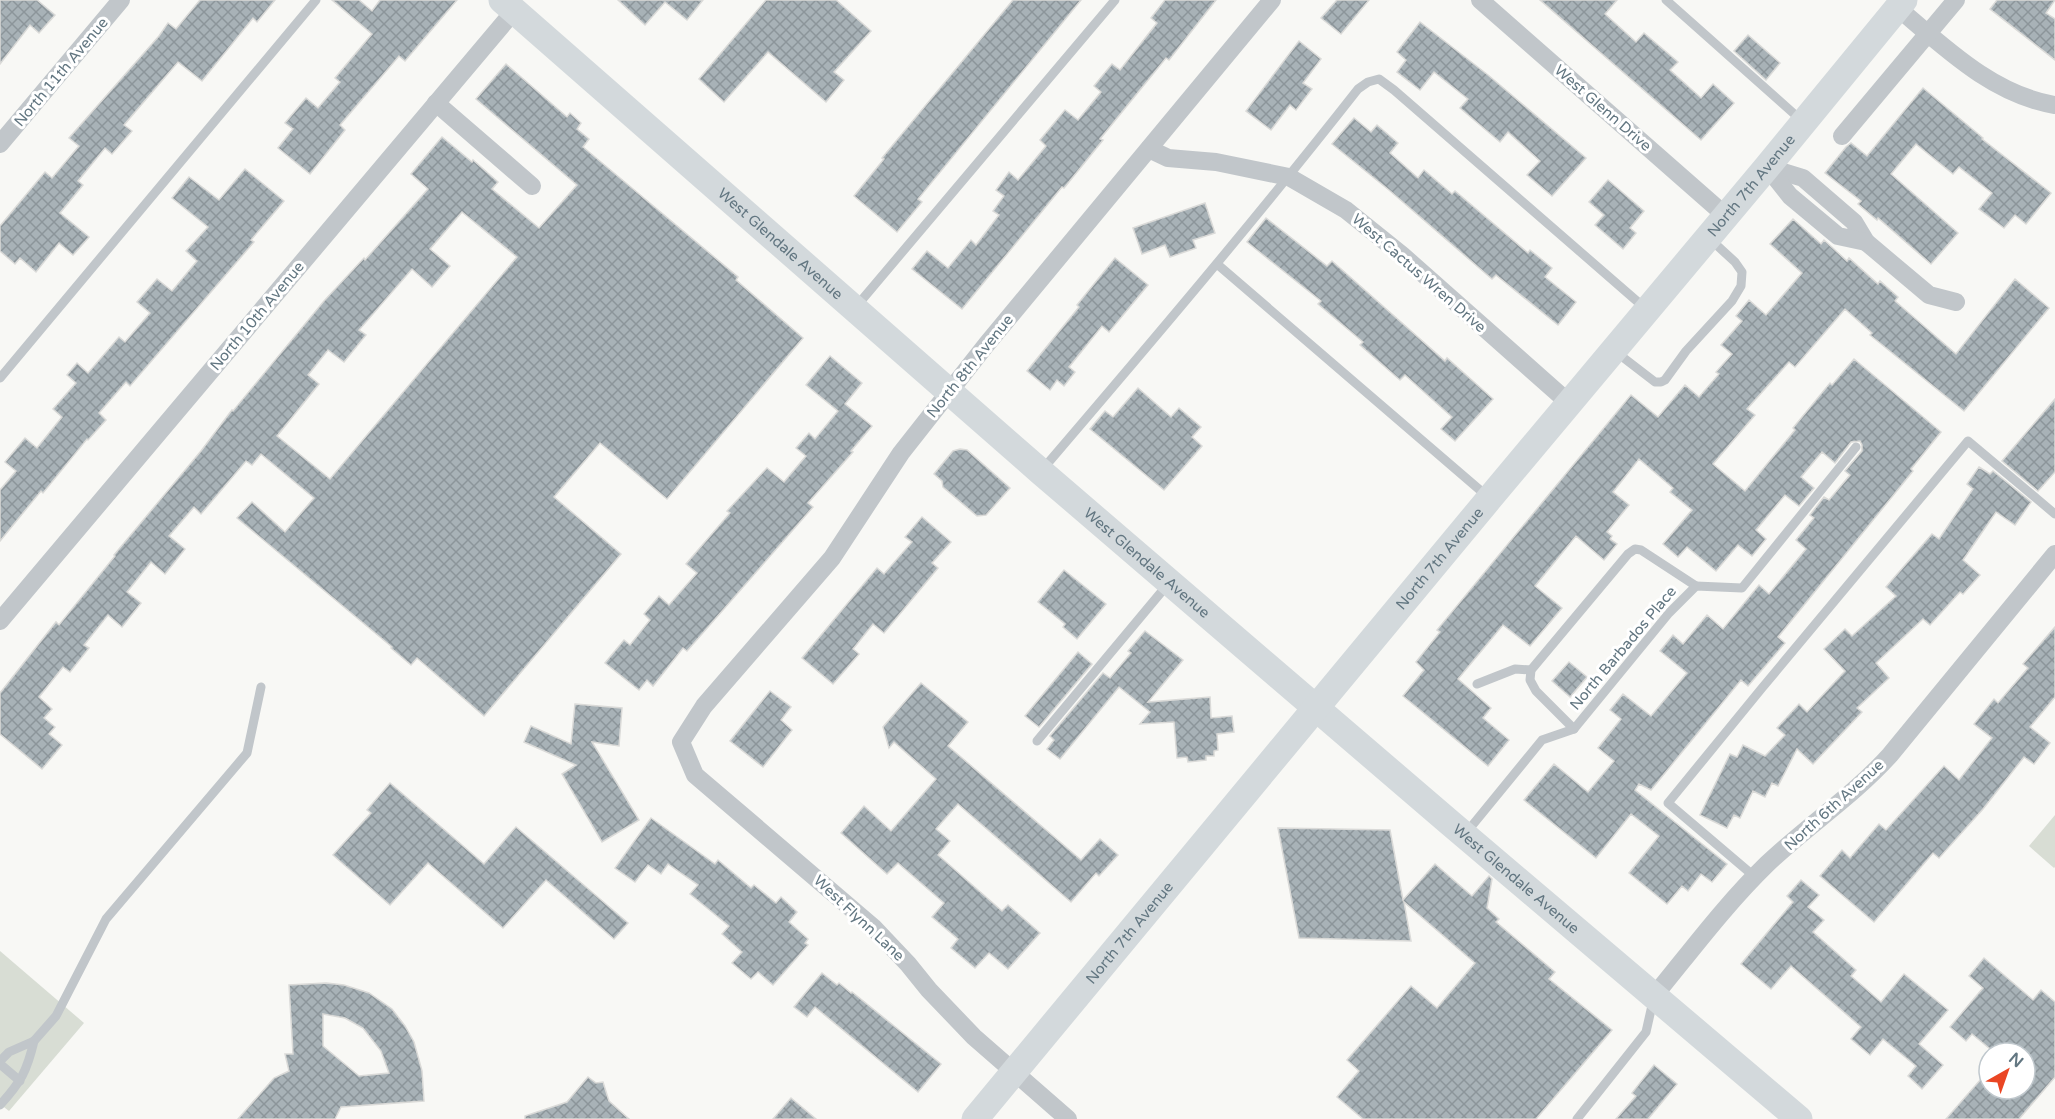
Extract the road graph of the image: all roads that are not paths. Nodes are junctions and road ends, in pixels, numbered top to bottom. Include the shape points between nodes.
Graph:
1 (121, 0) edge
2 (316, 0) edge
3 (1115, 0) edge
4 (1272, 0) edge
5 (1480, 0) edge
6 (1666, 0) edge
7 (1956, 0) edge
8 (1901, 4) edge
9 (508, 5) edge
10 (1929, 34) junction
11 (436, 103) junction
12 (2055, 105) edge
13 (1803, 123) junction
14 (1842, 136) dead end
15 (0, 144) edge
16 (1149, 149) junction
17 (1767, 167) junction
18 (1289, 177) junction
19 (532, 186) dead end
20 (1726, 216) junction
21 (1708, 237) junction
22 (1217, 264) junction
23 (1956, 302) dead end
24 (855, 308) junction
25 (1648, 310) junction
26 (1614, 350) junction
27 (0, 378) edge
28 (950, 391) junction
29 (1569, 403) junction
30 (1856, 447) dead end
31 (1041, 472) junction
32 (1489, 499) junction
33 (2055, 514) edge
34 (2055, 554) edge
35 (1170, 582) junction
36 (1696, 586) junction
37 (0, 621) edge
38 (1531, 670) junction
39 (1477, 684) dead end
40 (261, 687) dead end
41 (1316, 708) junction
42 (1574, 729) junction
43 (1037, 741) dead end
44 (681, 742) joint
45 (1464, 835) junction
46 (1755, 877) junction
47 (1654, 996) junction
48 (34, 1041) junction
49 (0, 1062) edge
50 (1013, 1072) junction
51 (20, 1081) junction
52 (0, 1105) edge
53 (975, 1119) edge
54 (1068, 1119) edge
55 (1577, 1119) edge
56 (1799, 1119) edge

1 - 15 street, North 11th Avenue
2 - 27 lane
3 - 24 lane
4 - 16 street, North 8th Avenue
5 - 20 street, West Glenn Drive
6 - 13 lane
7 - 10 street
8 - 10 street
8 - 13 main road, North 7th Avenue
9 - 11 street, North 10th Avenue
9 - 24 main road, West Glendale Avenue
10 - 12 street via 2002,87
10 - 14 street
11 - 19 street
11 - 37 street, North 10th Avenue
13 - 17 main road, North 7th Avenue
16 - 18 street, West Cactus Wren Drive via 1168,158 1216,162
16 - 28 street, North 8th Avenue
17 - 20 main road, North 7th Avenue
17 - 23 street via 1803,178 1854,222 1866,242 1929,295
18 - 22 lane
18 - 25 lane via 1358,89 1379,79
18 - 29 street, West Cactus Wren Drive via 1346,210 1402,255
20 - 21 main road, North 7th Avenue
21 - 25 main road, North 7th Avenue
21 - 26 lane via 1742,272 1741,286 1732,301 1661,382 1654,382
22 - 31 lane
22 - 32 lane
24 - 28 main road, West Glendale Avenue
25 - 26 main road, North 7th Avenue
26 - 29 main road, North 7th Avenue
28 - 31 main road, West Glendale Avenue
28 - 44 street, North 8th Avenue via 901,453 832,558 704,706
29 - 32 main road, North 7th Avenue
30 - 36 lane, North Barbados Place via 1742,588
31 - 35 main road, West Glendale Avenue
32 - 41 main road, North 7th Avenue
33 - 46 lane via 1968,441 1762,687 1668,803
34 - 46 street, North 6th Avenue via 1871,775
35 - 41 main road, West Glendale Avenue
35 - 43 lane
36 - 38 lane via 1635,549
36 - 42 lane, North Barbados Place via 1669,613
38 - 39 lane via 1515,669
38 - 42 lane via 1530,680 1536,691
40 - 48 lane via 247,753 106,919 56,1016
41 - 45 main road, West Glendale Avenue
41 - 50 main road, North 7th Avenue
42 - 45 lane, North Barbados Place via 1542,740
44 - 50 street, West Flynn Lane via 695,775 873,927 974,1038
45 - 47 main road, West Glendale Avenue
46 - 47 street, North 6th Avenue
47 - 55 lane via 1646,1032
47 - 56 main road, West Glendale Avenue
48 - 49 lane via 9,1052
48 - 51 lane via 28,1068
49 - 51 lane
50 - 53 main road, North 7th Avenue
50 - 54 street, West Flynn Lane
51 - 52 lane

